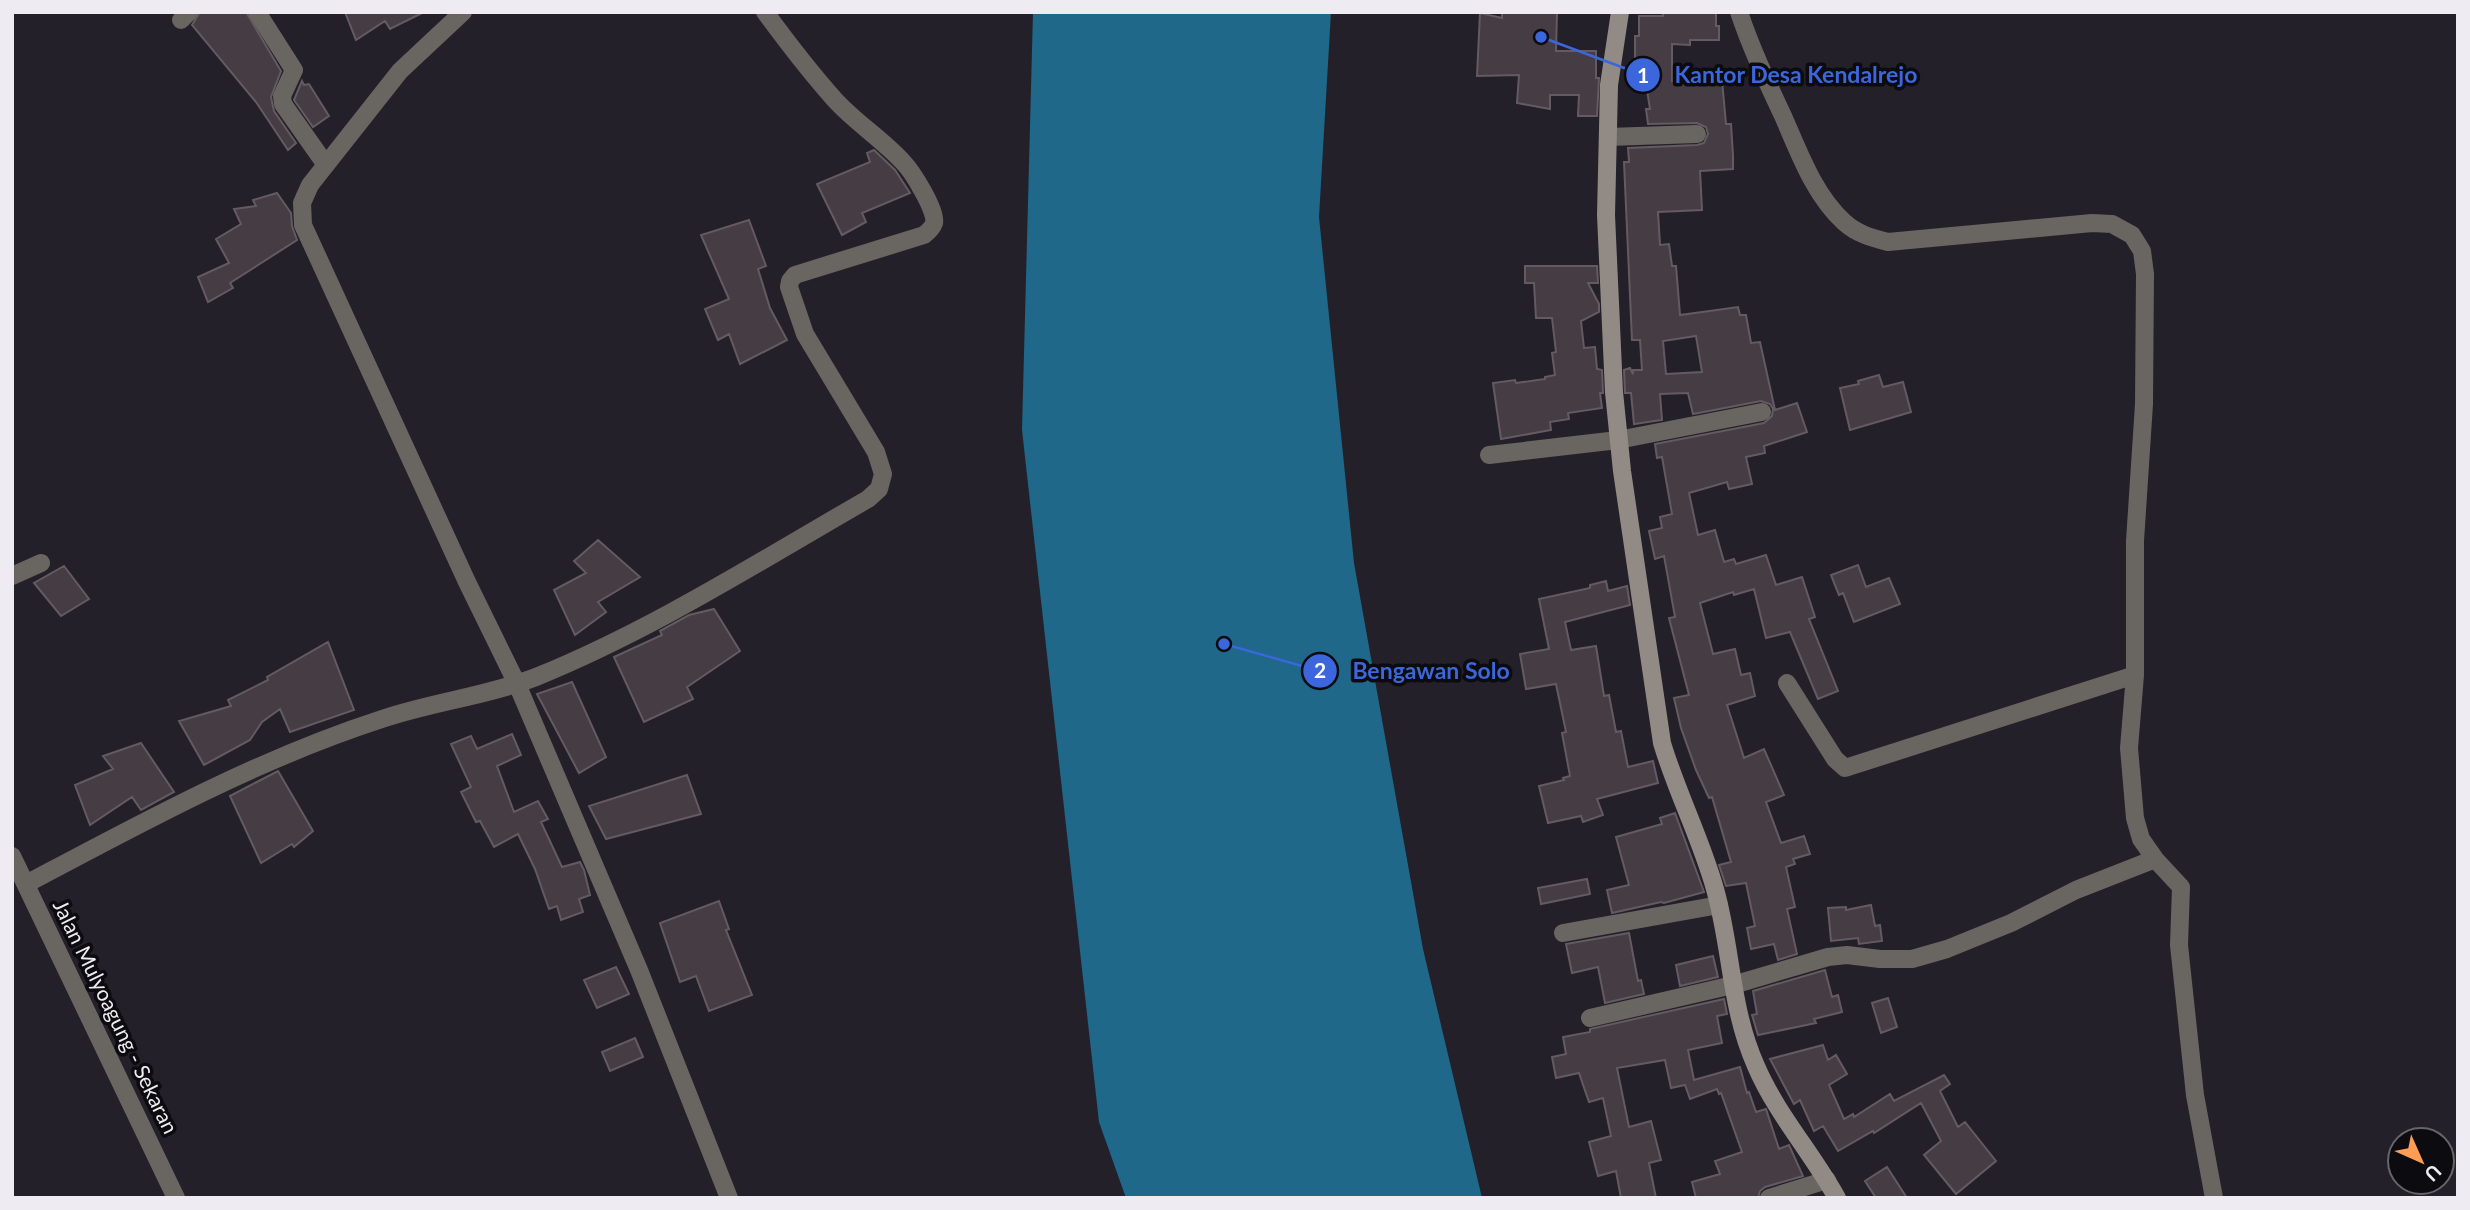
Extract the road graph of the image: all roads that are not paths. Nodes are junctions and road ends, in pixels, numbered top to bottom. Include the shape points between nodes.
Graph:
1 (257, 12) edge
2 (463, 12) edge
3 (765, 12) edge
4 (1620, 12) edge
5 (1739, 12) edge
6 (1697, 134) dead end
7 (1608, 137) junction
8 (326, 165) junction
9 (1762, 412) dead end
10 (1618, 440) junction
11 (1489, 455) dead end
12 (41, 563) dead end
13 (12, 576) edge
14 (2135, 675) junction
15 (1787, 683) dead end
16 (517, 684) junction
17 (12, 856) edge
18 (2155, 859) junction
19 (26, 884) junction
20 (1719, 905) junction
21 (1563, 933) dead end
22 (1734, 985) junction
23 (1590, 1018) dead end
24 (1827, 1180) junction
25 (176, 1198) edge
26 (729, 1198) edge
27 (1769, 1198) edge
28 (1837, 1198) edge
29 (2214, 1198) edge

1 - 8 street via 294,70 283,104
2 - 8 street via 400,71
3 - 16 street via 837,102 904,162 933,213 929,232 795,275 790,281 806,334 876,452 883,474 879,489 634,631
4 - 7 street via 1609,85
5 - 14 street via 1809,173 1844,222 1862,234 1888,242 2092,223 2112,224 2132,234 2142,251 2145,274
6 - 7 street
7 - 10 street via 1606,215
8 - 16 street via 302,203 306,234
9 - 10 street
10 - 11 street
10 - 20 street via 1662,743
12 - 13 street
14 - 15 street via 1845,768 1835,760
14 - 18 street via 2129,748 2135,818 2141,839
16 - 19 street via 382,719 312,744
16 - 26 street via 639,970
17 - 19 street, Jalan Mulyoagung - Sekaran
18 - 22 street via 1947,949 1912,959 1828,957
18 - 29 street via 2181,887 2179,945 2195,1095
19 - 25 street, Jalan Mulyoagung - Sekaran
20 - 21 street
20 - 22 street
22 - 23 street
22 - 24 street via 1736,1009 1756,1068
24 - 27 street
24 - 28 street

